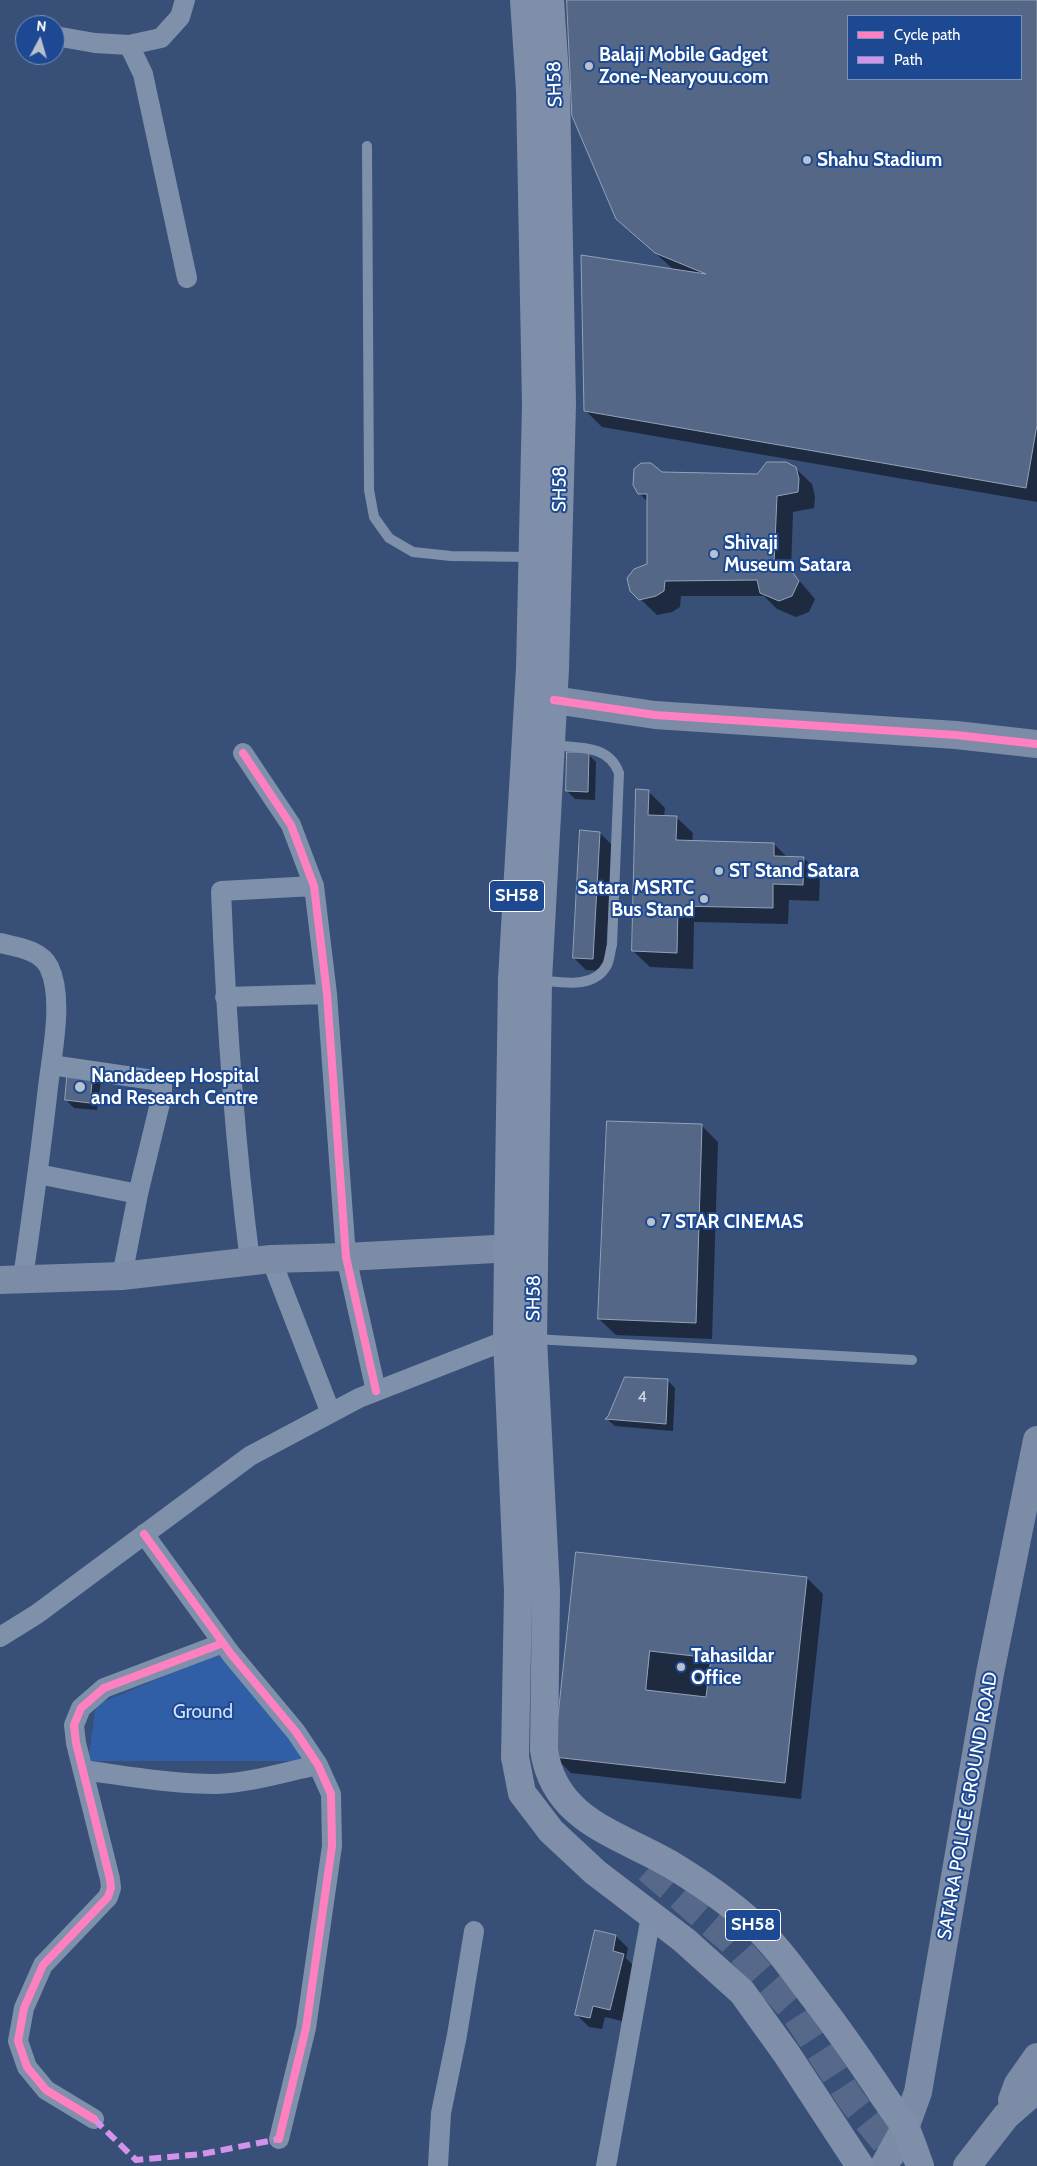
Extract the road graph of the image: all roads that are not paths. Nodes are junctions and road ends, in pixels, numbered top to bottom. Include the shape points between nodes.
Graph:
1 (185, 0) edge
2 (524, 0) edge
3 (550, 0) edge
4 (65, 38) edge
5 (129, 45) junction
6 (367, 146) dead end
7 (187, 278) dead end
8 (547, 287) junction
9 (533, 557) junction
10 (554, 700) junction
11 (538, 744) junction
12 (1037, 744) edge
13 (243, 753) dead end
14 (314, 886) junction
15 (0, 943) edge
16 (525, 980) junction
17 (327, 994) junction
18 (225, 997) junction
19 (51, 1065) junction
20 (38, 1174) junction
21 (138, 1194) junction
22 (535, 1247) junction
23 (508, 1248) junction
24 (346, 1257) junction
25 (260, 1260) junction
26 (122, 1276) junction
27 (11, 1279) edge
28 (520, 1339) junction
29 (912, 1360) dead end
30 (376, 1391) junction
31 (330, 1412) junction
32 (1037, 1440) edge
33 (144, 1534) junction
34 (0, 1637) edge
35 (223, 1643) junction
36 (517, 1670) junction
37 (545, 1670) junction
38 (318, 1764) junction
39 (83, 1770) junction
40 (550, 1831) junction
41 (615, 1838) junction
42 (651, 1916) junction
43 (474, 1931) dead end
44 (1037, 2057) edge
45 (1037, 2086) edge
46 (1006, 2116) junction
47 (94, 2119) dead end
48 (905, 2128) junction
49 (279, 2139) dead end
50 (602, 2164) edge
51 (438, 2166) edge
52 (860, 2166) edge
53 (884, 2166) edge
54 (920, 2166) edge
55 (967, 2166) edge

1 - 5 street via 180,17 161,38
2 - 8 main road, SH58 / SH58
3 - 8 main road, SH58 / SH58 via 556,89
4 - 5 street
5 - 7 street via 143,74
6 - 9 lane via 369,490 374,517 389,538 413,552
8 - 9 main road, SH58 / SH58 via 536,404
8 - 10 main road, SH58 / SH58 via 562,404
9 - 11 main road, SH58 / SH58
10 - 11 main road, SH58 / SH58
10 - 12 main road via 655,715 956,735
11 - 16 main road, SH58 / SH58
11 - 16 lane via 598,750 616,764 619,773 612,945 607,965 596,978 576,983
13 - 14 street via 291,825
14 - 17 street
14 - 18 street via 220,891
15 - 19 street via 36,953 49,965 55,983 56,1013
16 - 22 main road, SH58 / SH58
16 - 23 main road, SH58 / SH58
17 - 18 street
17 - 24 street
18 - 25 street via 240,1190
19 - 20 street
19 - 21 street via 154,1080 162,1086
20 - 21 street
20 - 27 street
21 - 26 street
22 - 23 main road
22 - 28 main road, SH58 / SH58
23 - 24 main road
23 - 28 main road, SH58 / SH58
24 - 25 main road
24 - 30 street
25 - 26 main road
25 - 31 street
26 - 27 main road
28 - 29 lane
28 - 30 street
28 - 36 main road, SH58 / SH58
28 - 37 main road, SH58 / SH58 via 546,1592
30 - 31 street
31 - 33 street via 250,1456
32 - 48 main road, SATARA POLICE GROUND ROAD via 990,1673 918,2092
33 - 34 street via 37,1614
33 - 35 street
35 - 38 street
35 - 39 street via 104,1688 81,1708 74,1725
36 - 37 main road
36 - 40 main road, SH58 / SH58 via 515,1757 522,1792
37 - 41 main road, SH58 / SH58 via 544,1750 550,1777 562,1797
38 - 39 street via 218,1784
38 - 49 street via 330,1794 332,1846 306,2028
39 - 47 street via 110,1879 108,1897 43,1965 24,2008 18,2041 27,2066 46,2090
40 - 41 main road via 640,1877
40 - 42 main road, SH58 / SH58
41 - 48 main road, SH58 / SH58 via 669,1864 715,1894 752,1924 779,1951 842,2035
42 - 50 street
42 - 52 main road, SH58 / SH58 via 690,1945 742,1992
43 - 51 street via 441,2114
44 - 46 main road via 1018,2084
45 - 46 main road
46 - 55 main road
48 - 53 main road, SATARA POLICE GROUND ROAD
48 - 54 main road, SH58 / SH58

